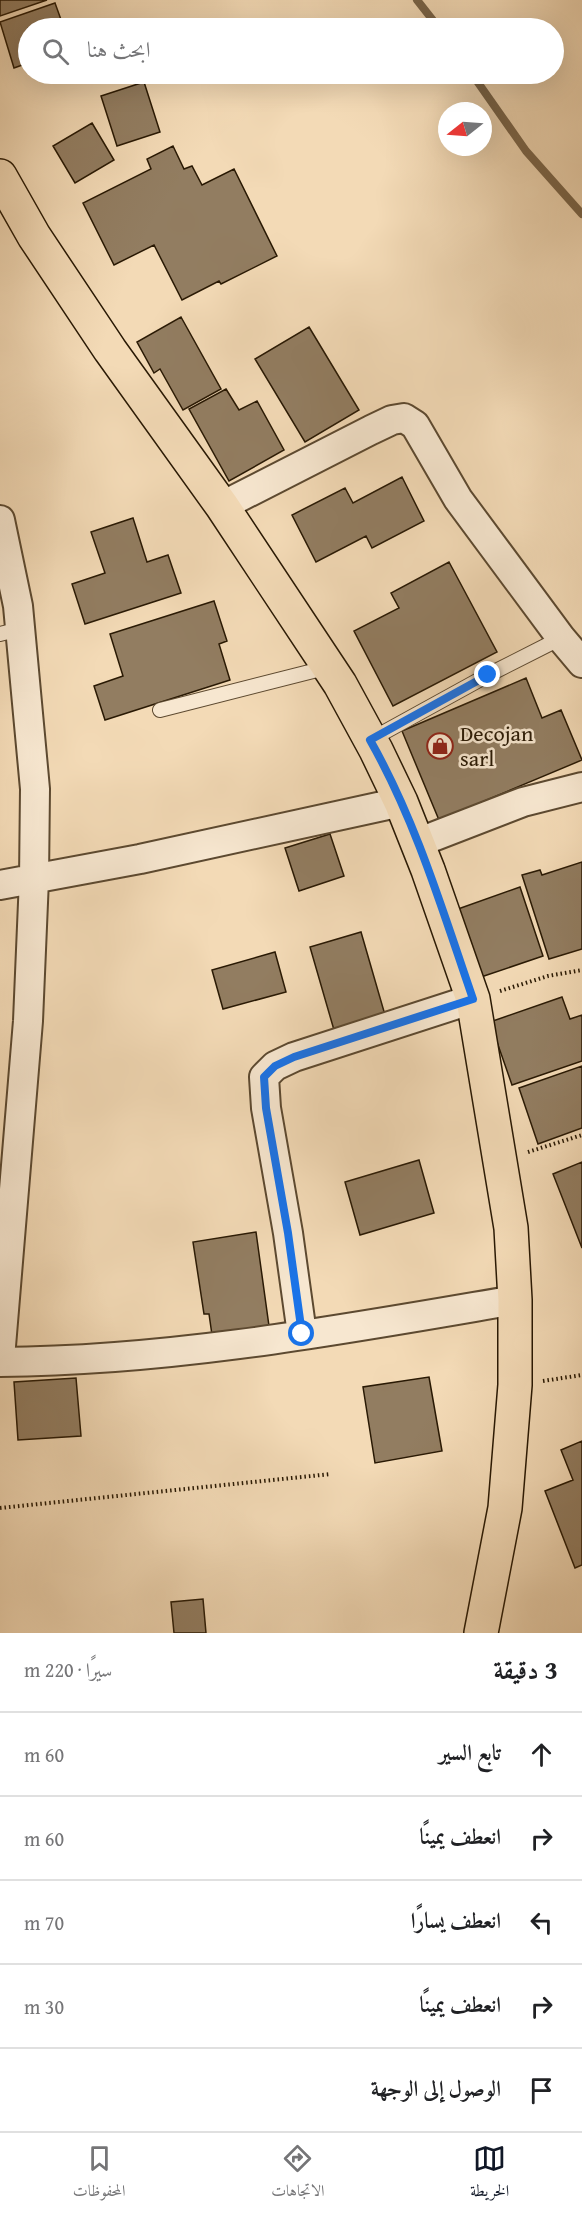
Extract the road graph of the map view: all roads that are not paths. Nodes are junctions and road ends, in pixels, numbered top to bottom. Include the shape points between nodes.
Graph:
1 (0, 176) edge
2 (222, 506) junction
3 (0, 520) edge
4 (10, 632) edge
5 (561, 638) junction
6 (582, 663) edge
7 (328, 666) junction
8 (160, 710) dead end
9 (370, 740) junction
10 (582, 787) edge
11 (401, 802) junction
12 (417, 843) junction
13 (34, 879) junction
14 (0, 885) edge
15 (473, 999) junction
16 (515, 1300) junction
17 (302, 1334) junction
18 (0, 1360) edge
19 (481, 1633) edge

1 - 2 main road via 34,236 110,350
2 - 5 street via 371,430 404,418 415,425 458,499
2 - 7 main road
3 - 4 street via 18,606
4 - 13 street via 35,789
5 - 6 street
5 - 9 lane
7 - 8 lane
7 - 9 main road
9 - 11 main road
10 - 12 street via 523,802
11 - 12 main road
11 - 13 street
12 - 15 main road
13 - 14 street
13 - 18 street via 28,1021
15 - 16 main road via 511,1228
15 - 17 street via 294,1057 275,1066 264,1077
16 - 17 street
16 - 19 main road via 515,1385 505,1508
17 - 18 street via 121,1358

